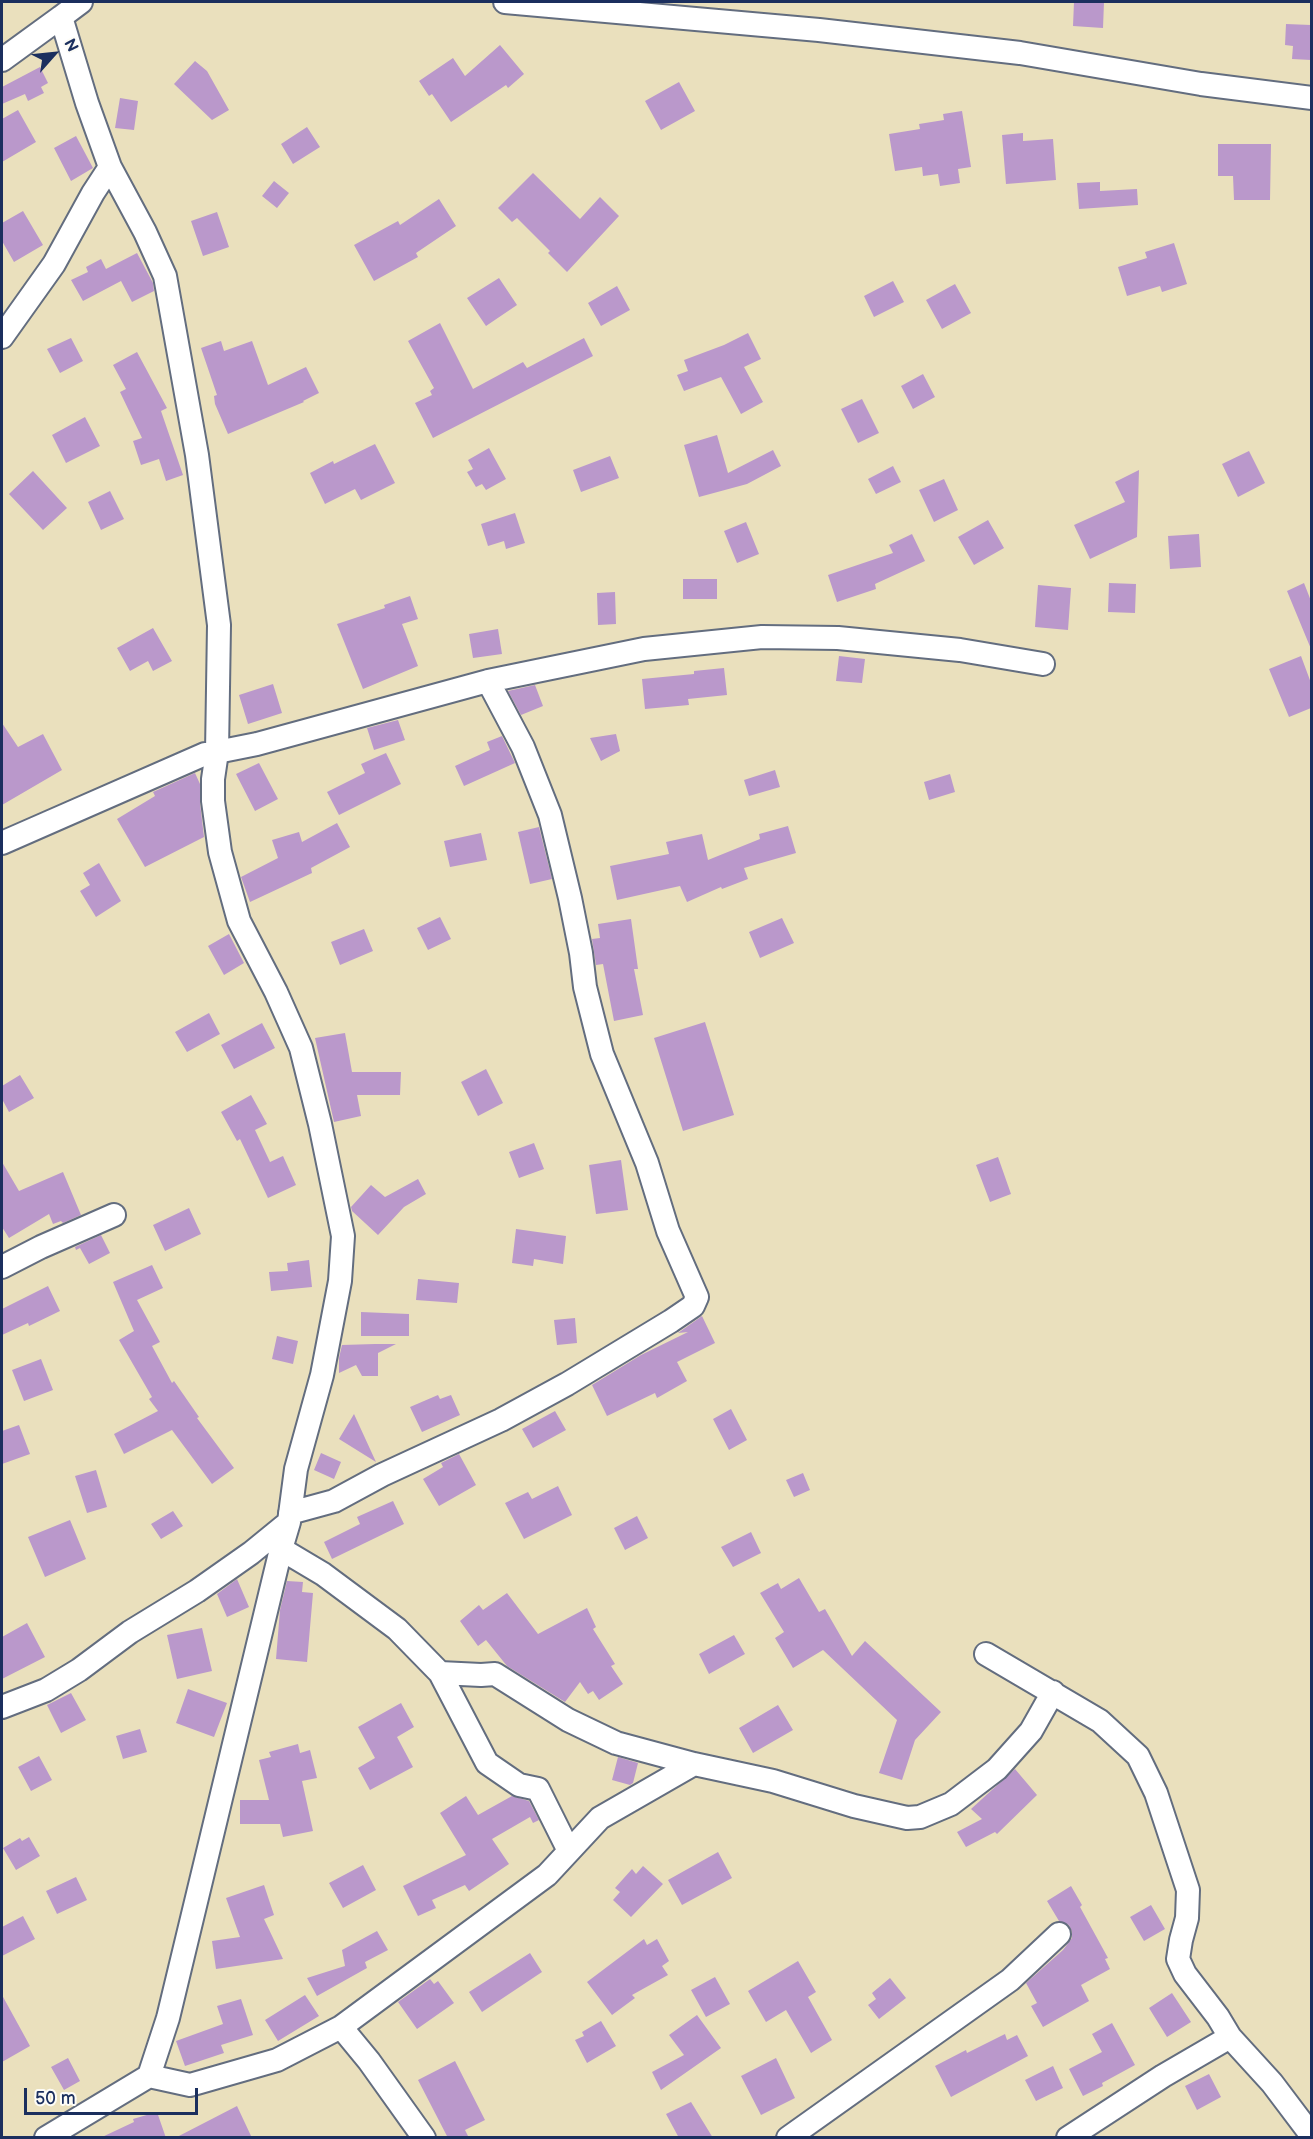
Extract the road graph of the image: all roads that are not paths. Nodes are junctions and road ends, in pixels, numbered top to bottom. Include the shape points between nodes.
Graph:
1 (81, 2) edge
2 (505, 2) edge
3 (61, 18) junction
4 (2, 60) edge
5 (1311, 98) edge
6 (110, 166) junction
7 (2, 337) edge
8 (1043, 664) dead end
9 (488, 681) junction
10 (218, 752) junction
11 (2, 843) edge
12 (114, 1215) dead end
13 (2, 1267) edge
14 (289, 1518) junction
15 (281, 1549) junction
16 (986, 1654) dead end
17 (440, 1672) junction
18 (1053, 1692) junction
19 (2, 1707) edge
20 (694, 1764) junction
21 (569, 1851) junction
22 (1059, 1934) dead end
23 (340, 2027) junction
24 (1230, 2037) junction
25 (149, 2076) junction
26 (1311, 2136) edge
27 (46, 2138) edge
28 (424, 2138) edge
29 (788, 2138) edge
30 (1068, 2138) edge

1 - 3 street
2 - 5 street via 819,30 1020,53
3 - 4 street
3 - 6 street
6 - 7 street via 54,264
6 - 10 street via 165,276 197,455 219,625
8 - 9 street via 960,650 849,639 762,638 644,648
9 - 10 street
9 - 14 street via 523,747 550,815 602,1054 697,1297 693,1306 671,1321 501,1420 334,1501
10 - 11 street via 205,754
10 - 14 street via 213,801 220,852 239,921 301,1048 343,1236 340,1281 322,1375 296,1469
12 - 13 street
14 - 15 street
14 - 19 street via 251,1553 79,1670 46,1690
15 - 17 street via 323,1574 397,1629
15 - 25 street via 168,2018
16 - 18 street
17 - 20 street via 495,1674 568,1720 616,1743
17 - 21 street via 487,1763 519,1785 538,1788
18 - 20 street via 1031,1731 997,1769 951,1804 920,1817 875,1811 773,1781
18 - 24 street via 1100,1721 1138,1756 1156,1793 1188,1890 1187,1918 1178,1959
20 - 21 street via 600,1818
21 - 23 street via 547,1875
22 - 29 street via 1010,1980
23 - 25 street via 277,2060 190,2085
23 - 28 street
24 - 26 street via 1272,2083
24 - 30 street
25 - 27 street

